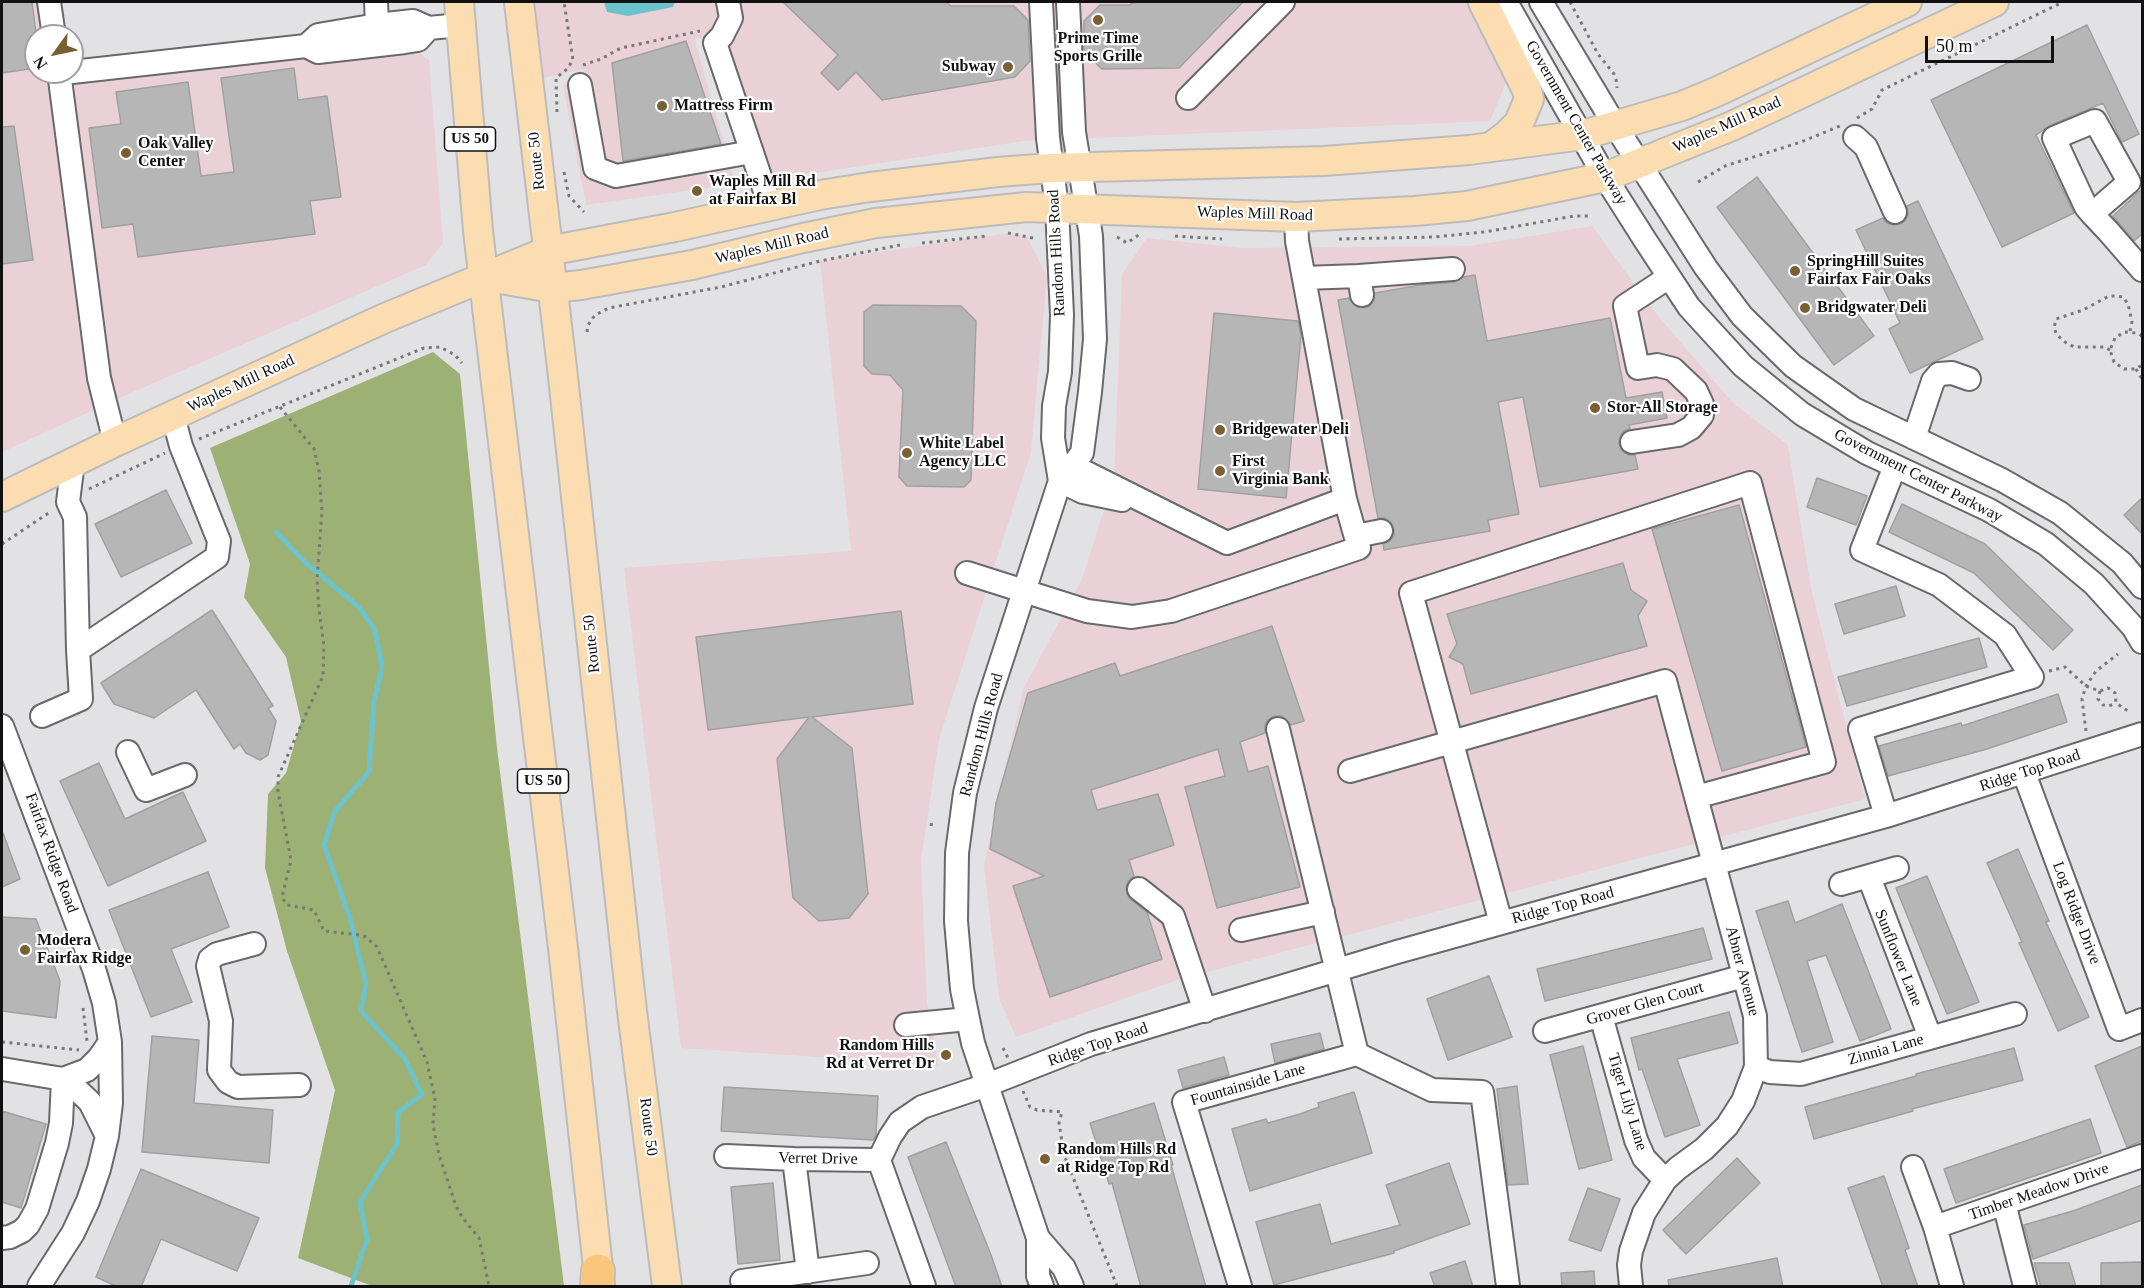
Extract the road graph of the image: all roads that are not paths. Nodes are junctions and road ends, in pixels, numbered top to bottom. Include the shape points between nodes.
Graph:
1 (49, 2) edge
2 (376, 2) edge
3 (519, 2) edge
4 (728, 2) edge
5 (1041, 2) edge
6 (1068, 2) edge
7 (1283, 2) edge
8 (1483, 2) edge
9 (1506, 2) edge
10 (1541, 2) edge
11 (1907, 2) edge
12 (1994, 2) edge
13 (460, 13) edge
14 (52, 24) edge
15 (377, 25) junction
16 (429, 28) junction
17 (306, 46) junction
18 (84, 70) edge
19 (574, 77) road end
20 (66, 84) edge
21 (1188, 99) dead end
22 (1616, 127) junction
23 (1583, 135) junction
24 (1855, 137) dead end
25 (1491, 147) junction
26 (752, 152) junction
27 (1639, 163) junction
28 (1051, 168) junction
29 (1081, 168) junction
30 (2136, 176) edge
31 (1605, 177) junction
32 (770, 206) junction
33 (1057, 207) junction
34 (1086, 208) junction
35 (1895, 212) dead end
36 (2092, 214) junction
37 (1296, 217) junction
38 (548, 251) junction
39 (2139, 259) edge
40 (1453, 269) dead end
41 (483, 276) junction
42 (1669, 277) junction
43 (1304, 278) junction
44 (552, 288) junction
45 (1969, 379) dead end
46 (172, 416) junction
47 (1914, 438) junction
48 (115, 442) junction
49 (1632, 442) dead end
50 (73, 462) junction
51 (1895, 466) junction
52 (1060, 481) junction
53 (2, 497) edge
54 (1346, 499) junction
55 (1381, 531) dead end
56 (1356, 537) junction
57 (967, 573) dead end
58 (2142, 587) edge
59 (1023, 592) junction
60 (2142, 642) edge
61 (78, 650) junction
62 (42, 716) dead end
63 (1278, 729) dead end
64 (3, 734) edge
65 (2142, 734) edge
66 (1452, 742) junction
67 (128, 752) dead end
68 (1350, 771) dead end
69 (2024, 773) junction
70 (185, 775) dead end
71 (1696, 797) junction
72 (1886, 816) junction
73 (1713, 865) junction
74 (1897, 868) dead end
75 (1869, 878) junction
76 (1841, 884) dead end
77 (1139, 889) dead end
78 (1323, 912) junction
79 (1501, 923) junction
80 (1241, 930) dead end
81 (254, 944) dead end
82 (1337, 970) junction
83 (1744, 976) junction
84 (1205, 1011) junction
85 (2015, 1014) dead end
86 (1601, 1016) junction
87 (968, 1018) junction
88 (2142, 1020) edge
89 (906, 1025) dead end
90 (1545, 1031) dead end
91 (1930, 1037) junction
92 (110, 1042) junction
93 (1357, 1054) junction
94 (1756, 1067) junction
95 (2, 1069) edge
96 (63, 1079) junction
97 (987, 1085) junction
98 (299, 1086) dead end
99 (107, 1136) junction
100 (726, 1156) dead end
101 (2142, 1156) edge
102 (794, 1160) junction
103 (879, 1160) junction
104 (1913, 1167) dead end
105 (1665, 1180) junction
106 (2004, 1203) junction
107 (1935, 1227) junction
108 (2, 1238) edge
109 (1038, 1238) junction
110 (867, 1263) dead end
111 (808, 1272) junction
112 (598, 1281) edge
113 (742, 1281) dead end
114 (39, 1287) edge
115 (667, 1287) edge
116 (924, 1287) edge
117 (1042, 1287) edge
118 (1072, 1287) edge
119 (1240, 1287) edge
120 (1508, 1287) edge
121 (1630, 1287) edge
122 (1952, 1287) edge
123 (2025, 1287) edge

1 - 14 street
2 - 15 street
3 - 38 main road, Route 50
4 - 26 street via 731,18 715,43
5 - 28 street, Random Hills Road
6 - 29 street, Random Hills Road via 1074,132
7 - 21 street
8 - 25 main road via 1529,99 1519,123
9 - 23 street, Government Center Parkway
10 - 22 street, Government Center Parkway
11 - 22 main road, Waples Mill Road via 1716,92
12 - 27 main road, Waples Mill Road via 1732,126
13 - 16 street
13 - 41 main road, US 50
15 - 16 street via 413,21
15 - 17 street via 318,35
16 - 17 street via 418,39 405,42 318,52
17 - 18 street
19 - 26 street via 595,168 616,176
20 - 48 street via 99,378
22 - 23 main road, Waples Mill Road
22 - 27 street, Government Center Parkway
23 - 25 main road, Waples Mill Road
23 - 31 street, Government Center Parkway
24 - 35 street via 1866,147
25 - 29 main road, Waples Mill Road via 1324,161
26 - 32 street
27 - 31 main road, Waples Mill Road
27 - 47 street, Government Center Parkway via 1706,268 1742,316 1793,366 1854,409
28 - 29 main road, Waples Mill Road
28 - 32 main road, Waples Mill Road via 870,187
28 - 33 street, Random Hills Road
29 - 34 street, Random Hills Road
30 - 36 street
30 - 36 street via 2096,121 2054,138
31 - 37 main road, Waples Mill Road via 1467,206
31 - 42 street, Government Center Parkway
32 - 38 main road, Waples Mill Road
33 - 34 main road, Waples Mill Road
33 - 44 main road, Waples Mill Road via 1002,208 876,223 692,265
33 - 52 street, Random Hills Road via 1062,315 1053,438
34 - 37 main road, Waples Mill Road
34 - 52 street, Random Hills Road via 1091,236 1095,339 1090,392 1082,453
36 - 39 street
37 - 43 street
38 - 41 main road, Waples Mill Road
38 - 44 main road, Route 50
40 - 43 street via 1361,286
41 - 44 main road, Waples Mill Road
41 - 46 main road, Waples Mill Road
41 - 112 main road, US 50 via 563,948
42 - 49 street via 1625,306 1638,368 1658,365 1673,369 1696,391 1702,415 1678,435
42 - 51 street, Government Center Parkway via 1689,307 1743,366 1802,414
43 - 54 street
44 - 115 main road, Route 50 via 632,1011
45 - 47 street via 1940,367
46 - 48 main road, Waples Mill Road
46 - 61 street via 219,541 217,557
47 - 58 street, Government Center Parkway via 2060,513 2122,563
48 - 50 main road, Waples Mill Road
50 - 53 main road, Waples Mill Road
50 - 61 street via 68,502 75,517
51 - 60 street, Government Center Parkway via 1989,510 2046,544 2094,584
51 - 72 street via 1862,550 1939,585 2005,634 2032,677 1860,729
52 - 54 street via 1083,492 1148,504 1227,543
52 - 59 street, Random Hills Road
54 - 56 street
55 - 56 street
56 - 59 street via 1359,549 1171,611 1132,617 1087,611
57 - 59 street
59 - 87 street, Random Hills Road via 983,719 965,793 957,853 956,921
61 - 62 street via 81,699
63 - 78 street
64 - 92 street, Fairfax Ridge Road via 94,969
65 - 69 street, Ridge Top Road
66 - 68 street
66 - 71 street, Abner Avenue via 1665,681
66 - 71 street via 1411,592 1714,503 1750,483 1824,762 1785,763
66 - 79 street
67 - 70 street via 146,790
69 - 72 street, Ridge Top Road
69 - 88 street, Log Ridge Drive via 2119,1029
71 - 73 street, Abner Avenue
72 - 73 street, Ridge Top Road
73 - 79 street, Ridge Top Road
73 - 83 street, Abner Avenue
74 - 75 street
75 - 76 street
75 - 91 street, Sunflower Lane
77 - 84 street via 1173,916
78 - 80 street
78 - 82 street
79 - 82 street, Ridge Top Road
81 - 98 street via 217,954 208,966 220,1021 219,1070 238,1087
82 - 84 street, Ridge Top Road
82 - 93 street
83 - 86 street, Grover Glen Court
83 - 94 street, Abner Avenue via 1755,1016
84 - 97 street, Ridge Top Road via 1091,1044
85 - 91 street, Zinnia Lane
86 - 90 street, Grover Glen Court
86 - 105 street, Tiger Lily Lane via 1635,1140 1644,1158
87 - 89 street
87 - 97 street, Random Hills Road
91 - 94 street, Zinnia Lane via 1801,1074
92 - 96 street via 87,1070
92 - 99 street, Fairfax Ridge Road
93 - 119 street, Fountainside Lane via 1184,1102
93 - 120 street via 1432,1090 1482,1092
94 - 105 street, Abner Avenue via 1743,1101 1727,1126
95 - 96 street
96 - 99 street via 90,1102
96 - 108 street via 60,1131 37,1209 22,1231
97 - 103 street, Verret Drive via 921,1107 900,1122
97 - 109 street, Random Hills Road
99 - 114 street, Fairfax Ridge Road via 81,1218
100 - 102 street, Verret Drive
101 - 106 street, Timber Meadow Drive
102 - 103 street, Verret Drive
102 - 111 street
103 - 116 street
104 - 107 street
105 - 121 street, Abner Avenue via 1636,1231 1629,1266
106 - 107 street, Timber Meadow Drive
106 - 123 street
107 - 122 street
109 - 117 street, Random Hills Road via 1038,1276
109 - 118 street, Random Hills Road via 1064,1268
110 - 111 street
111 - 113 street

